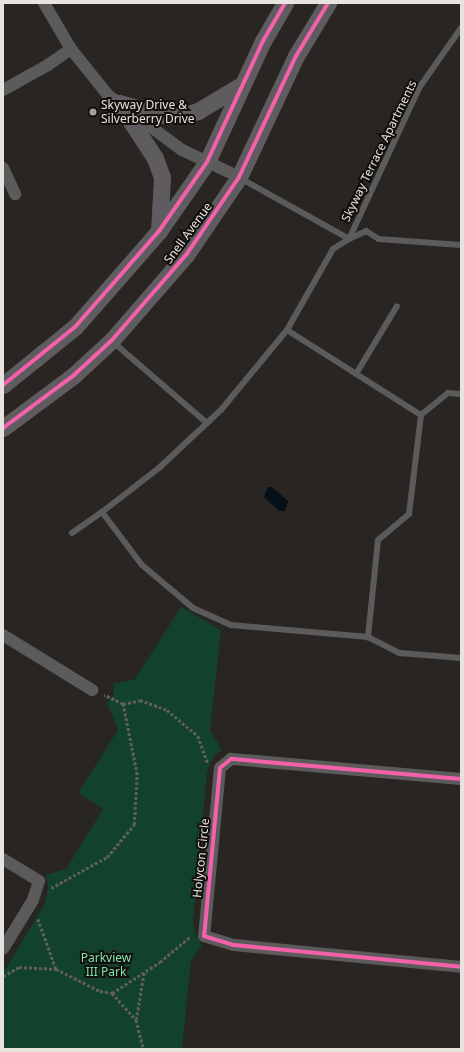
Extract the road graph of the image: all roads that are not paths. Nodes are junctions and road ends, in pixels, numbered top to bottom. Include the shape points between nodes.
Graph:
1 (44, 3) edge
2 (285, 3) edge
3 (328, 3) edge
4 (461, 28) edge
5 (71, 49) junction
6 (243, 84) junction
7 (3, 90) edge
8 (119, 103) junction
9 (207, 162) junction
10 (3, 168) edge
11 (239, 177) junction
12 (15, 194) dead end
13 (159, 230) junction
14 (349, 239) junction
15 (461, 245) edge
16 (397, 306) dead end
17 (287, 330) junction
18 (112, 340) junction
19 (356, 374) junction
20 (3, 385) edge
21 (461, 394) edge
22 (420, 415) junction
23 (207, 423) junction
24 (3, 428) edge
25 (102, 512) junction
26 (72, 533) dead end
27 (3, 635) edge
28 (368, 637) junction
29 (461, 658) edge
30 (92, 690) road end
31 (461, 779) edge
32 (3, 859) edge
33 (3, 949) edge
34 (461, 967) edge

1 - 5 street
2 - 6 main road, Snell Avenue
3 - 11 main road, Snell Avenue via 296,56
4 - 14 lane, Skyway Terrace Apartments via 419,88
5 - 7 street
5 - 8 street via 88,72
6 - 8 main road via 198,111 185,115 167,116
6 - 9 main road, Snell Avenue
8 - 9 street via 182,150
8 - 13 main road via 155,158 162,177
9 - 11 street
9 - 13 main road, Snell Avenue
10 - 12 street
11 - 14 lane, Skyway Terrace Apartments
11 - 18 main road, Snell Avenue via 186,255
13 - 20 main road, Snell Avenue via 75,327
14 - 15 lane via 366,231 379,239
14 - 17 lane via 333,249
16 - 19 lane
17 - 19 lane
17 - 23 lane
18 - 23 lane
18 - 24 main road, Snell Avenue via 74,375
19 - 22 lane
21 - 22 lane via 448,393
22 - 28 lane via 409,514 378,540
23 - 25 lane via 160,467
25 - 26 lane
25 - 28 lane via 142,565 192,608 231,625
27 - 30 street
28 - 29 lane via 400,653
31 - 34 street, Holycon Circle via 231,759 220,768 204,936 234,945
32 - 33 street via 39,881 33,900

